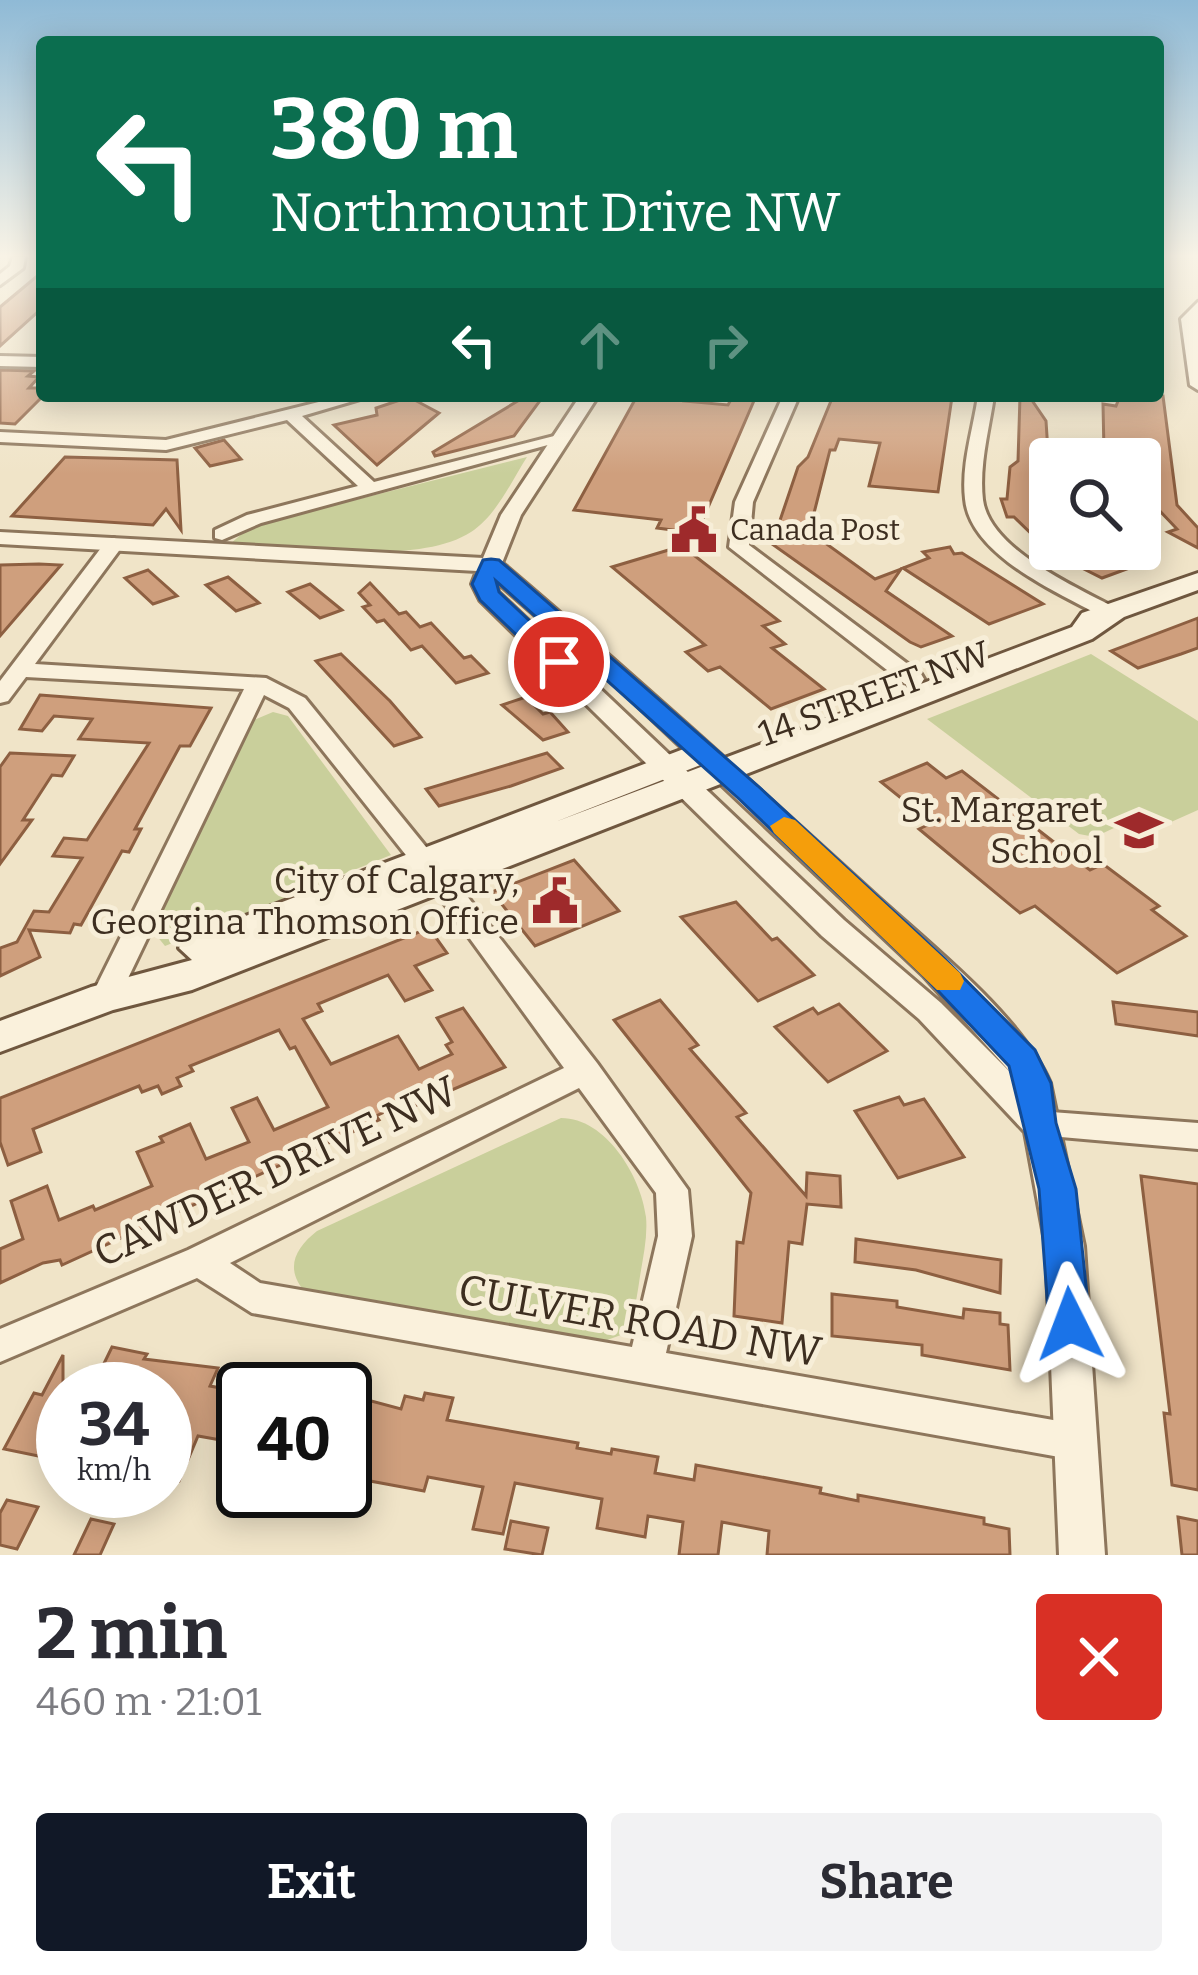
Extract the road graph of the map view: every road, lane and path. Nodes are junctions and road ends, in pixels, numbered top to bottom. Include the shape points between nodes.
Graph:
1 (1189, 330) edge
2 (0, 361) edge
3 (36, 362) edge
4 (1198, 385) edge
5 (341, 402) edge
6 (585, 402) edge
7 (788, 402) edge
8 (985, 402) edge
9 (293, 416) junction
10 (0, 437) edge
11 (562, 439) junction
12 (370, 488) junction
13 (222, 534) dead end
14 (0, 538) edge
15 (114, 544) junction
16 (491, 565) junction
17 (1198, 581) edge
18 (1112, 614) junction
19 (20, 670) junction
20 (913, 679) junction
21 (258, 683) junction
22 (0, 696) edge
23 (695, 768) junction
24 (431, 868) junction
25 (105, 997) junction
26 (0, 1036) edge
27 (586, 1071) junction
28 (1038, 1123) junction
29 (1198, 1136) edge
30 (200, 1261) junction
31 (0, 1346) edge
32 (645, 1368) junction
33 (1076, 1442) junction
34 (1082, 1555) edge

1 - 4 street
2 - 3 street
5 - 9 street
6 - 11 street
7 - 20 street via 744,502 739,547
8 - 18 street via 974,497 983,527 1006,550
9 - 10 street via 166,445
9 - 12 street
11 - 12 street
11 - 16 street via 512,515
12 - 13 street
14 - 15 street
15 - 16 street
15 - 19 street
16 - 23 street
16 - 23 street via 483,584 488,595
17 - 18 main road, 14 STREET NW
18 - 20 main road, 14 STREET NW
18 - 23 main road, 14 STREET NW via 1082,633
19 - 21 street
19 - 22 street
20 - 23 main road, 14 STREET NW
21 - 24 street via 298,703
21 - 25 street
23 - 24 main road, 14 STREET NW
23 - 28 street via 833,928 930,1011
24 - 25 main road, 14 STREET NW via 178,980
24 - 27 street
25 - 26 main road, 14 STREET NW
27 - 30 street, CAWDER DRIVE NW
27 - 32 street via 672,1190 675,1236
28 - 29 street
28 - 33 street via 1065,1246
30 - 31 street, CAWDER DRIVE NW
30 - 32 street, CULVER ROAD NW via 252,1297
32 - 33 street, CULVER ROAD NW
33 - 34 street

